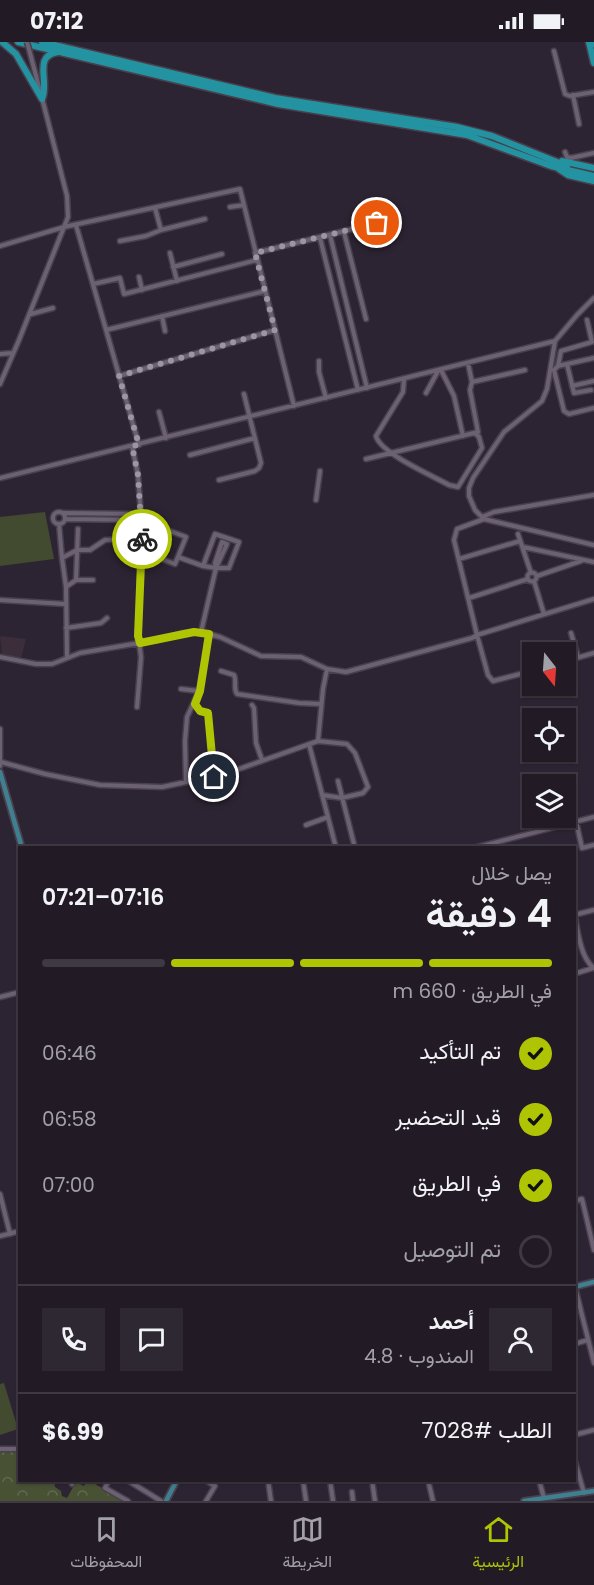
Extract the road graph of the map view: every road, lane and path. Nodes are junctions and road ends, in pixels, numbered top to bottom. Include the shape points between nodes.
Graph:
1 (2, 42) edge
2 (18, 42) edge
3 (27, 42) edge
4 (42, 42) edge
5 (589, 42) edge
6 (56, 46) edge
7 (554, 51) dead end
8 (594, 63) edge
9 (594, 92) edge
10 (573, 96) junction
11 (42, 99) junction
12 (579, 124) dead end
13 (565, 152) dead end
14 (594, 153) edge
15 (575, 160) junction
16 (552, 162) junction
17 (558, 168) junction
18 (594, 172) edge
19 (594, 181) edge
20 (244, 205) junction
21 (230, 207) dead end
22 (155, 208) junction
23 (205, 219) dead end
24 (377, 223) dead end
25 (76, 225) junction
26 (64, 228) junction
27 (161, 230) junction
28 (344, 232) junction
29 (330, 235) junction
30 (320, 238) junction
31 (120, 241) dead end
32 (0, 246) edge
33 (170, 253) dead end
34 (255, 253) junction
35 (222, 254) dead end
36 (257, 260) junction
37 (173, 267) junction
38 (139, 277) dead end
39 (177, 281) junction
40 (93, 284) junction
41 (142, 290) junction
42 (265, 291) junction
43 (594, 298) edge
44 (53, 308) dead end
45 (30, 314) junction
46 (162, 316) junction
47 (366, 319) dead end
48 (587, 320) dead end
49 (106, 330) junction
50 (275, 330) junction
51 (165, 331) dead end
52 (555, 342) junction
53 (13, 353) junction
54 (0, 354) edge
55 (594, 358) edge
56 (319, 361) dead end
57 (468, 363) junction
58 (567, 364) junction
59 (558, 366) junction
60 (440, 370) junction
61 (525, 370) dead end
62 (119, 376) junction
63 (404, 379) junction
64 (594, 381) edge
65 (472, 382) junction
66 (0, 384) edge
67 (572, 386) junction
68 (367, 388) junction
69 (358, 390) junction
70 (591, 390) dead end
71 (244, 393) dead end
72 (426, 393) dead end
73 (326, 398) junction
74 (294, 406) junction
75 (594, 408) edge
76 (159, 412) dead end
77 (250, 418) junction
78 (475, 433) junction
79 (463, 436) junction
80 (166, 438) junction
81 (255, 438) junction
82 (139, 445) junction
83 (132, 446) junction
84 (392, 453) junction
85 (190, 455) dead end
86 (366, 459) dead end
87 (320, 471) dead end
88 (0, 478) edge
89 (219, 480) dead end
90 (594, 495) edge
91 (316, 500) dead end
92 (63, 513) junction
93 (141, 514) junction
94 (483, 518) junction
95 (65, 519) junction
96 (141, 520) junction
97 (59, 524) junction
98 (78, 529) dead end
99 (518, 534) dead end
100 (126, 539) dead end
101 (520, 541) junction
102 (594, 545) edge
103 (523, 547) junction
104 (77, 550) junction
105 (178, 557) junction
106 (62, 558) junction
107 (459, 559) junction
108 (583, 560) junction
109 (594, 562) edge
110 (203, 566) junction
111 (216, 568) junction
112 (531, 573) junction
113 (537, 576) junction
114 (528, 579) junction
115 (76, 580) junction
116 (93, 580) dead end
117 (534, 581) junction
118 (66, 587) junction
119 (469, 598) junction
120 (0, 600) edge
121 (594, 601) edge
122 (65, 604) junction
123 (544, 614) junction
124 (107, 618) dead end
125 (66, 628) junction
126 (201, 632) junction
127 (572, 633) dead end
128 (209, 634) junction
129 (477, 635) junction
130 (140, 643) junction
131 (594, 652) edge
132 (0, 657) edge
133 (67, 657) junction
134 (579, 657) junction
135 (576, 658) edge
136 (327, 669) junction
137 (221, 671) dead end
138 (522, 674) edge
139 (181, 689) dead end
140 (200, 691) junction
141 (195, 704) junction
142 (321, 704) junction
143 (252, 705) dead end
144 (138, 707) dead end
145 (0, 729) edge
146 (318, 741) junction
147 (309, 744) junction
148 (262, 760) junction
149 (1, 764) edge
150 (0, 772) edge
151 (214, 777) junction
152 (338, 780) dead end
153 (186, 782) junction
154 (322, 795) junction
155 (342, 798) junction
156 (328, 817) junction
157 (594, 817) edge
158 (576, 821) joint
159 (306, 825) dead end
160 (550, 828) edge
161 (594, 845) edge
162 (21, 846) edge
163 (335, 846) edge
164 (354, 846) edge
165 (482, 846) edge
166 (594, 910) edge
167 (576, 915) edge
168 (576, 920) edge
169 (593, 968) edge
170 (576, 973) edge
171 (18, 992) edge
172 (0, 997) edge
173 (0, 1194) edge
174 (576, 1201) edge
175 (18, 1232) edge
176 (10, 1234) junction
177 (0, 1236) edge
178 (594, 1250) edge
179 (594, 1282) edge
180 (576, 1287) edge
181 (576, 1291) edge
182 (588, 1340) junction
183 (576, 1343) edge
184 (594, 1363) edge
185 (594, 1430) edge
186 (576, 1434) edge
187 (0, 1449) edge
188 (18, 1449) edge
189 (576, 1468) edge
190 (108, 1482) edge
191 (176, 1482) edge
192 (208, 1482) edge
193 (268, 1482) edge
194 (303, 1482) edge
195 (330, 1482) edge
196 (372, 1482) edge
197 (428, 1482) edge
198 (540, 1482) edge
199 (136, 1483) edge
200 (594, 1491) edge
201 (352, 1492) dead end
202 (584, 1492) junction
203 (544, 1498) junction
204 (128, 1501) edge
205 (161, 1501) edge
206 (166, 1501) edge
207 (206, 1501) edge
208 (270, 1501) edge
209 (306, 1501) edge
210 (333, 1501) edge
211 (353, 1501) edge
212 (375, 1501) edge
213 (433, 1501) edge
214 (524, 1501) edge

1 - 11 highway via 16,54
2 - 6 highway
3 - 11 street, bridge
4 - 6 highway
5 - 8 highway
6 - 11 highway via 43,61
6 - 16 highway via 275,98 457,127 492,136
6 - 17 highway via 286,106 467,135
7 - 10 street via 563,90
9 - 10 street
10 - 12 street
11 - 26 street via 67,196
13 - 15 street
14 - 15 street
15 - 16 highway
15 - 18 highway
16 - 18 highway
17 - 18 highway
17 - 19 highway via 568,175
20 - 21 street
20 - 22 street via 240,189
20 - 34 street
22 - 25 street
22 - 27 street
23 - 27 street
24 - 28 street
25 - 26 street
25 - 40 street
26 - 32 street
26 - 45 street
27 - 31 street
28 - 29 street
28 - 47 street
29 - 30 street
29 - 68 street
30 - 34 street
30 - 69 street
33 - 37 street
34 - 36 street
35 - 37 street
36 - 39 street
36 - 42 street
37 - 39 street
38 - 41 street
39 - 41 street
40 - 41 street via 120,278 124,294
40 - 49 street
42 - 46 street
42 - 50 street
43 - 52 street
44 - 45 street
45 - 53 street
46 - 49 street
46 - 51 street
48 - 59 street via 591,342 561,351
49 - 62 street
50 - 62 street
50 - 74 street
52 - 57 street
52 - 94 street via 542,401 504,432 470,483 471,501
53 - 54 street
53 - 66 street
55 - 58 street
56 - 73 street
57 - 60 street
57 - 65 street
58 - 59 street
58 - 67 street
59 - 75 street via 554,370 564,411 569,414
60 - 63 street
60 - 72 street
60 - 79 street via 454,396
61 - 65 street
62 - 82 street
63 - 68 street
63 - 84 street via 403,392 376,436 378,443
64 - 67 street
65 - 78 street via 470,390 479,429
67 - 70 street via 576,394
68 - 69 street
69 - 73 street
71 - 77 street
73 - 74 street
74 - 77 street
76 - 80 street
77 - 80 street
77 - 81 street
78 - 79 street
78 - 84 street via 482,448 458,487
79 - 84 street
80 - 82 street
81 - 85 street
81 - 89 street via 259,468
82 - 83 street
83 - 88 street
83 - 93 street
84 - 86 street
87 - 91 street
90 - 94 street via 494,512
92 - 93 street
92 - 95 street
92 - 97 street via 53,517
93 - 96 street
94 - 102 street
94 - 107 street via 457,529 454,540
95 - 96 street
95 - 97 street
96 - 130 street
97 - 106 street
98 - 104 street
99 - 101 street
100 - 104 street via 105,540 90,550
101 - 103 street
101 - 107 street
103 - 108 street
103 - 112 street
104 - 106 street
104 - 115 street
105 - 105 street via 175,564 159,558 170,531 186,537
105 - 110 street
106 - 118 street
107 - 119 street
108 - 109 street
108 - 113 street
110 - 111 street
110 - 111 street via 215,534 239,542 229,568
111 - 111 street via 227,544 222,542 215,563
111 - 126 street
112 - 113 street
112 - 114 street
113 - 117 street
114 - 117 street
114 - 119 street
115 - 116 street
115 - 118 street
117 - 123 street
118 - 122 street
119 - 129 street
120 - 122 street
121 - 123 street
122 - 125 street
123 - 129 street
124 - 125 street via 100,623
125 - 133 street
126 - 128 street
126 - 130 street
127 - 134 street
128 - 136 street via 261,656 301,657
128 - 140 street
129 - 136 street via 345,672
129 - 138 street via 493,681
130 - 133 street
130 - 144 street
131 - 134 street
132 - 133 street via 48,664
134 - 135 street
136 - 142 street
137 - 142 street via 234,675 237,694
139 - 140 street
140 - 141 street
141 - 151 street via 208,713
141 - 153 street via 187,717
142 - 146 street
143 - 148 street
145 - 149 street
146 - 147 street
146 - 155 street via 347,744 355,753 368,787 363,793
147 - 148 street
147 - 154 street
148 - 151 street
149 - 153 street via 100,785 162,787
150 - 162 main road
151 - 153 street
152 - 155 street
154 - 155 street
154 - 156 street
155 - 164 street
156 - 159 street
156 - 163 street
157 - 158 street
158 - 161 street via 582,848
160 - 165 street
166 - 167 street
168 - 169 street via 581,946
169 - 170 street
171 - 172 street
173 - 176 street
174 - 178 street via 582,1199
175 - 176 street
176 - 177 street
179 - 180 main road
181 - 182 street
182 - 183 street
182 - 184 street
185 - 186 street
187 - 188 street
189 - 202 street
190 - 204 street via 105,1488
191 - 206 main road
192 - 207 street via 215,1486
193 - 208 street
194 - 209 street
195 - 210 street
196 - 212 street
197 - 213 street
198 - 203 street
199 - 205 street
200 - 202 main road
201 - 211 street
202 - 203 main road
203 - 214 main road

